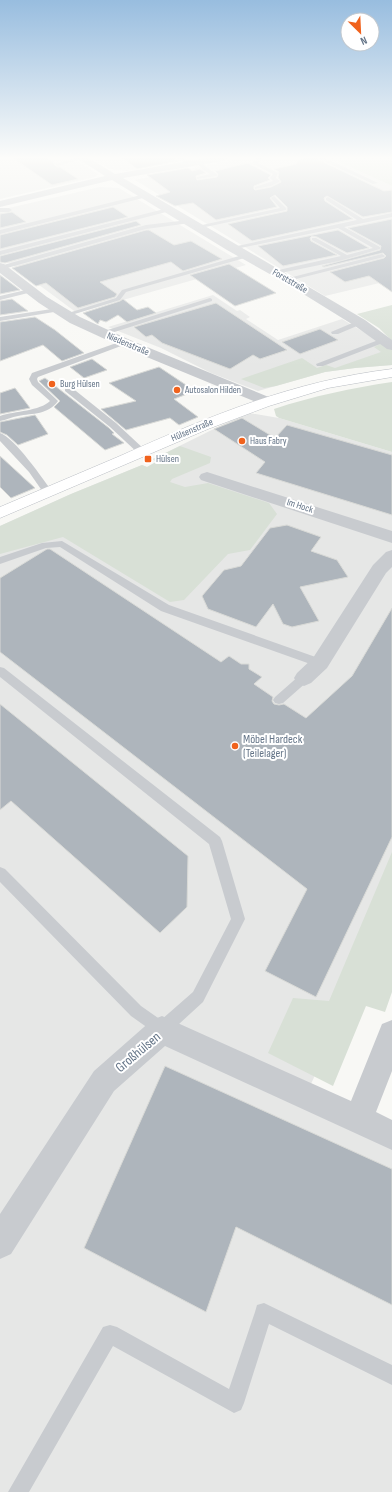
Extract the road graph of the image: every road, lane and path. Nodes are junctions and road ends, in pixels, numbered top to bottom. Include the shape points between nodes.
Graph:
1 (18, 228) edge
2 (99, 228) edge
3 (150, 228) edge
4 (198, 228) edge
5 (331, 228) edge
6 (342, 228) edge
7 (0, 232) edge
8 (314, 239) dead end
9 (231, 248) junction
10 (0, 253) edge
11 (246, 256) junction
12 (347, 256) junction
13 (382, 256) dead end
14 (1, 268) edge
15 (276, 272) junction
16 (288, 279) junction
17 (30, 291) junction
18 (0, 298) edge
19 (210, 300) dead end
20 (62, 312) junction
21 (0, 319) edge
22 (360, 323) junction
23 (335, 332) dead end
24 (102, 333) junction
25 (125, 343) junction
26 (388, 343) edge
27 (320, 364) dead end
28 (392, 373) edge
29 (68, 389) dead end
30 (266, 401) junction
31 (0, 419) edge
32 (0, 436) edge
33 (142, 452) junction
34 (207, 477) dead end
35 (48, 493) junction
36 (0, 513) edge
37 (392, 537) edge
38 (392, 556) edge
39 (0, 561) edge
40 (320, 662) junction
41 (0, 672) edge
42 (304, 678) joint
43 (279, 700) dead end
44 (0, 873) edge
45 (162, 1030) junction
46 (392, 1034) edge
47 (364, 1105) dead end
48 (392, 1135) edge
49 (0, 1243) edge
50 (392, 1375) edge
51 (18, 1492) edge

1 - 7 lane
2 - 10 lane
3 - 14 lane
4 - 9 street, Forststraße
5 - 9 lane
6 - 12 lane via 378,248
8 - 12 lane
9 - 11 street, Forststraße
11 - 15 street, Forststraße
11 - 20 lane via 124,290 118,299
12 - 15 lane
13 - 16 lane
14 - 17 street, Niedenstraße
15 - 16 street, Forststraße
16 - 22 street, Forststraße
17 - 18 lane
17 - 20 street, Niedenstraße
19 - 24 lane
20 - 21 lane
20 - 24 street, Niedenstraße
22 - 23 lane
22 - 26 street, Forststraße
24 - 25 street, Niedenstraße
25 - 30 street, Niedenstraße
25 - 31 lane via 35,375 35,383 54,401 50,407
26 - 27 lane
28 - 30 main road, Hülsenstraße via 338,381
29 - 33 lane via 113,424
30 - 33 main road, Hülsenstraße
32 - 35 lane via 23,459
33 - 35 main road, Hülsenstraße
34 - 37 street, Im Hock
35 - 36 main road, Hülsenstraße
38 - 40 street via 379,569
39 - 40 lane via 45,545 62,544 165,608
40 - 42 street
41 - 45 lane via 215,842 238,919 198,997
42 - 43 lane
44 - 45 lane via 136,1011
45 - 48 street, Großhülsen
45 - 49 street, Großhülsen via 85,1096
46 - 47 street
50 - 51 lane via 264,1312 234,1403 110,1334

